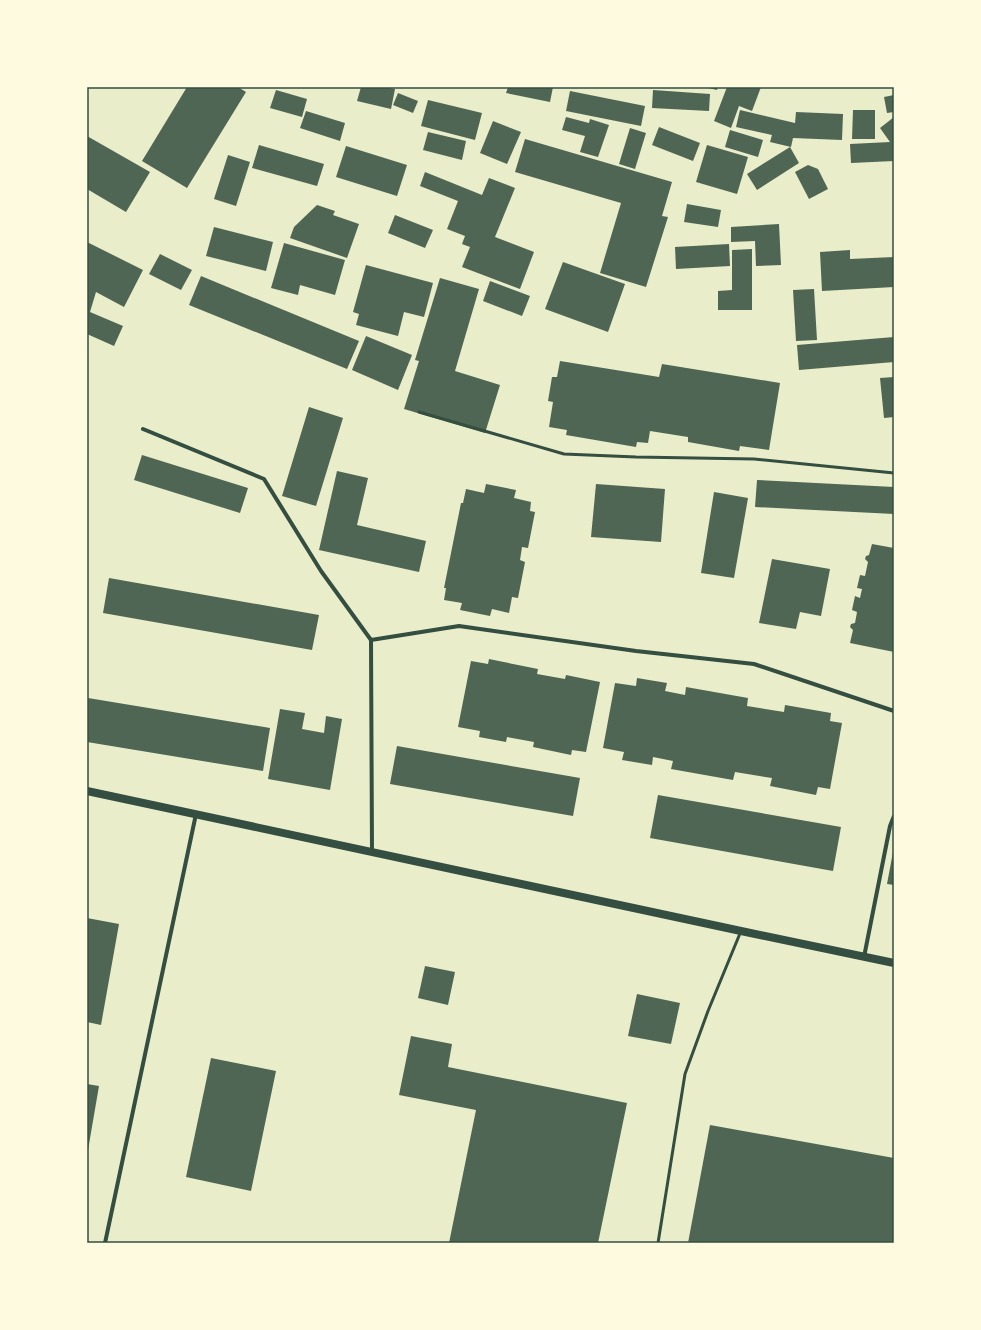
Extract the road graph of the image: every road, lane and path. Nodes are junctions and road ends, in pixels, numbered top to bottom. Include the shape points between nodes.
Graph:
1 (419, 412) dead end
2 (143, 429) dead end
3 (894, 473) edge
4 (371, 640) junction
5 (894, 711) edge
6 (87, 791) edge
7 (196, 814) junction
8 (894, 816) edge
9 (372, 851) junction
10 (741, 931) junction
11 (864, 958) junction
12 (894, 963) edge
13 (105, 1243) edge
14 (658, 1243) edge

1 - 3 lane via 564,454 754,459
2 - 4 street via 264,479 321,572
4 - 5 street via 460,626 636,651 754,664
4 - 9 street
6 - 7 main road
7 - 9 main road
7 - 13 street
8 - 11 street
9 - 10 main road
10 - 11 main road
10 - 14 lane via 685,1074
11 - 12 main road

